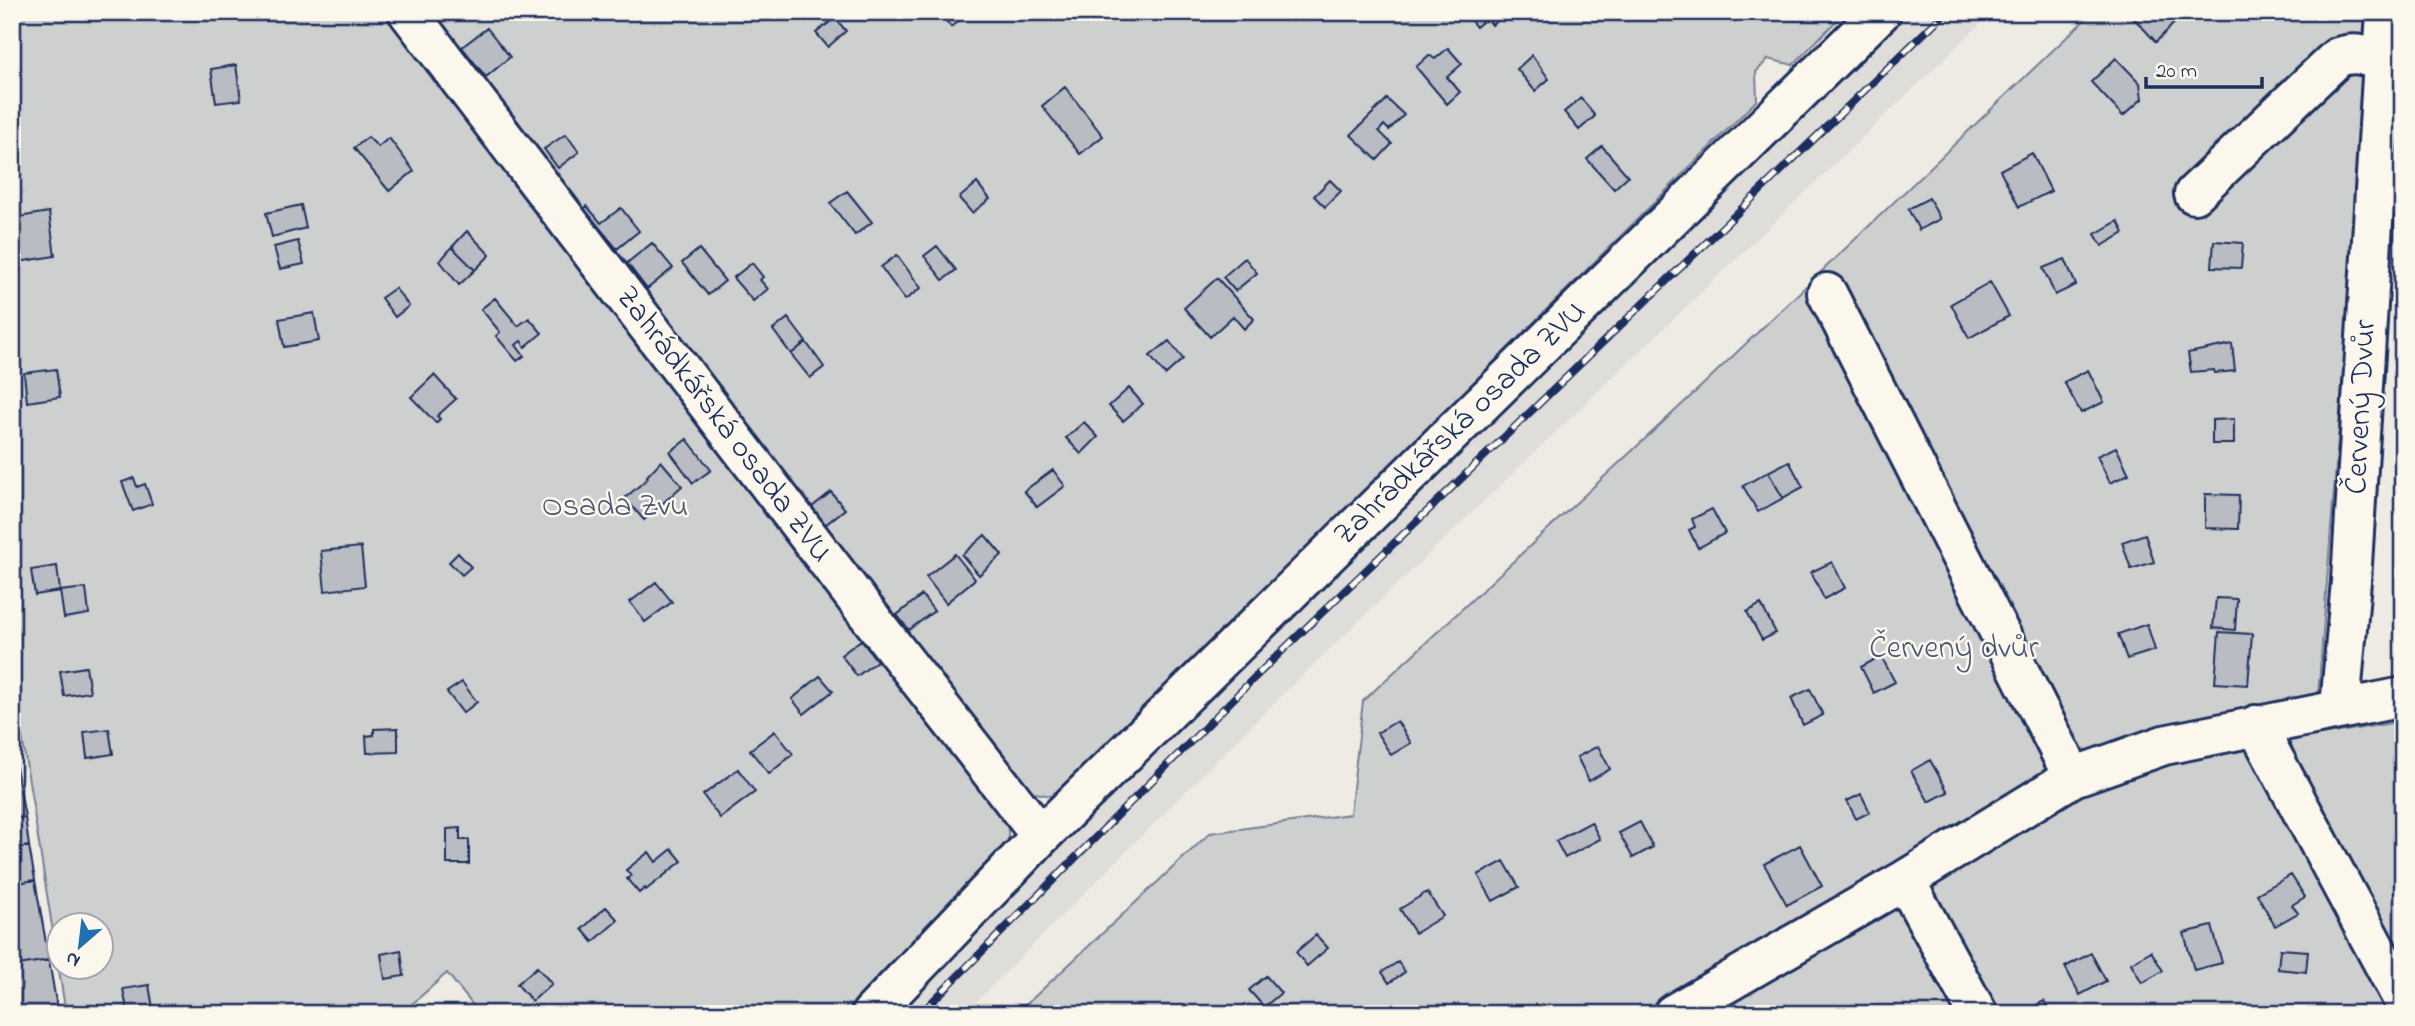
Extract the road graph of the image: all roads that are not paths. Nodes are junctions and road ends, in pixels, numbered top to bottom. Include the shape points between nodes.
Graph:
1 (408, 12) edge
2 (1881, 12) edge
3 (2386, 12) edge
4 (2383, 64) junction
5 (2194, 194) dead end
6 (1827, 292) dead end
7 (2403, 697) edge
8 (2340, 708) junction
9 (2256, 726) junction
10 (2073, 777) junction
11 (1041, 836) junction
12 (1905, 880) junction
13 (2403, 1000) edge
14 (871, 1014) edge
15 (1673, 1014) edge
16 (1978, 1014) edge

1 - 11 street, Zahrádkářská osada ZVU
2 - 11 street, Zahrádkářská osada ZVU
3 - 4 street, Červený Dvůr
4 - 5 street via 2366,55 2338,57
4 - 8 street, Červený Dvůr
6 - 10 street
7 - 8 street
8 - 9 street
9 - 10 street via 2164,745
9 - 13 street
10 - 12 street
11 - 14 street, Zahrádkářská osada ZVU
12 - 15 street
12 - 16 street

